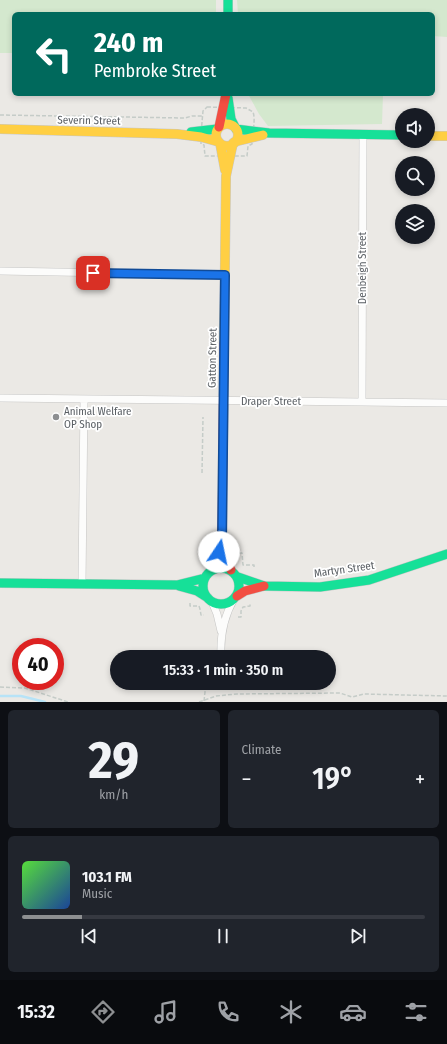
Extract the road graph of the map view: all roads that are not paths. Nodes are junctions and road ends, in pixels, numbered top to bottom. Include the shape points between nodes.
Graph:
1 (228, 0) edge
2 (228, 12) edge
3 (226, 96) edge
4 (227, 96) edge
5 (218, 128) junction
6 (235, 128) junction
7 (0, 129) edge
8 (269, 133) junction
9 (177, 134) junction
10 (363, 135) junction
11 (395, 135) edge
12 (435, 136) edge
13 (447, 136) edge
14 (234, 142) junction
15 (219, 143) junction
16 (226, 176) junction
17 (0, 271) edge
18 (225, 275) junction
19 (0, 398) edge
20 (84, 399) junction
21 (223, 400) junction
22 (362, 402) junction
23 (447, 403) edge
24 (222, 541) junction
25 (447, 554) edge
26 (231, 570) junction
27 (208, 574) junction
28 (238, 577) junction
29 (0, 583) edge
30 (82, 584) junction
31 (177, 585) junction
32 (264, 586) junction
33 (235, 598) junction
34 (210, 600) junction
35 (221, 633) junction
36 (221, 650) edge

1 - 2 street
3 - 5 street
4 - 6 street
5 - 6 street via 227,124
5 - 9 street, Severin Street
5 - 15 street via 216,136
6 - 8 street
6 - 14 street via 237,136
7 - 9 street, Severin Street
8 - 10 street
8 - 14 street
9 - 15 street, Severin Street via 201,137
10 - 11 street
10 - 22 street, Denbeigh Street
12 - 13 street
14 - 15 street via 227,145
14 - 16 street, Gatton Street
15 - 16 street, Gatton Street
16 - 18 street, Gatton Street
17 - 18 street
18 - 21 street, Gatton Street
19 - 20 street, Draper Street
20 - 21 street, Draper Street
20 - 30 street
21 - 22 street, Draper Street
21 - 24 street, Gatton Street
22 - 23 street, Draper Street
24 - 26 street, Gatton Street via 224,555
24 - 27 street, Gatton Street
25 - 32 street, Martyn Street via 369,580 320,586
26 - 27 street via 221,567
26 - 28 street
27 - 31 street
27 - 34 street via 203,588
28 - 32 street, Martyn Street
28 - 33 street via 240,587
29 - 30 street
30 - 31 street
31 - 34 street
32 - 33 street, Martyn Street via 245,591
33 - 34 street via 223,604
33 - 35 street via 227,612
34 - 35 street via 217,614
35 - 36 street

